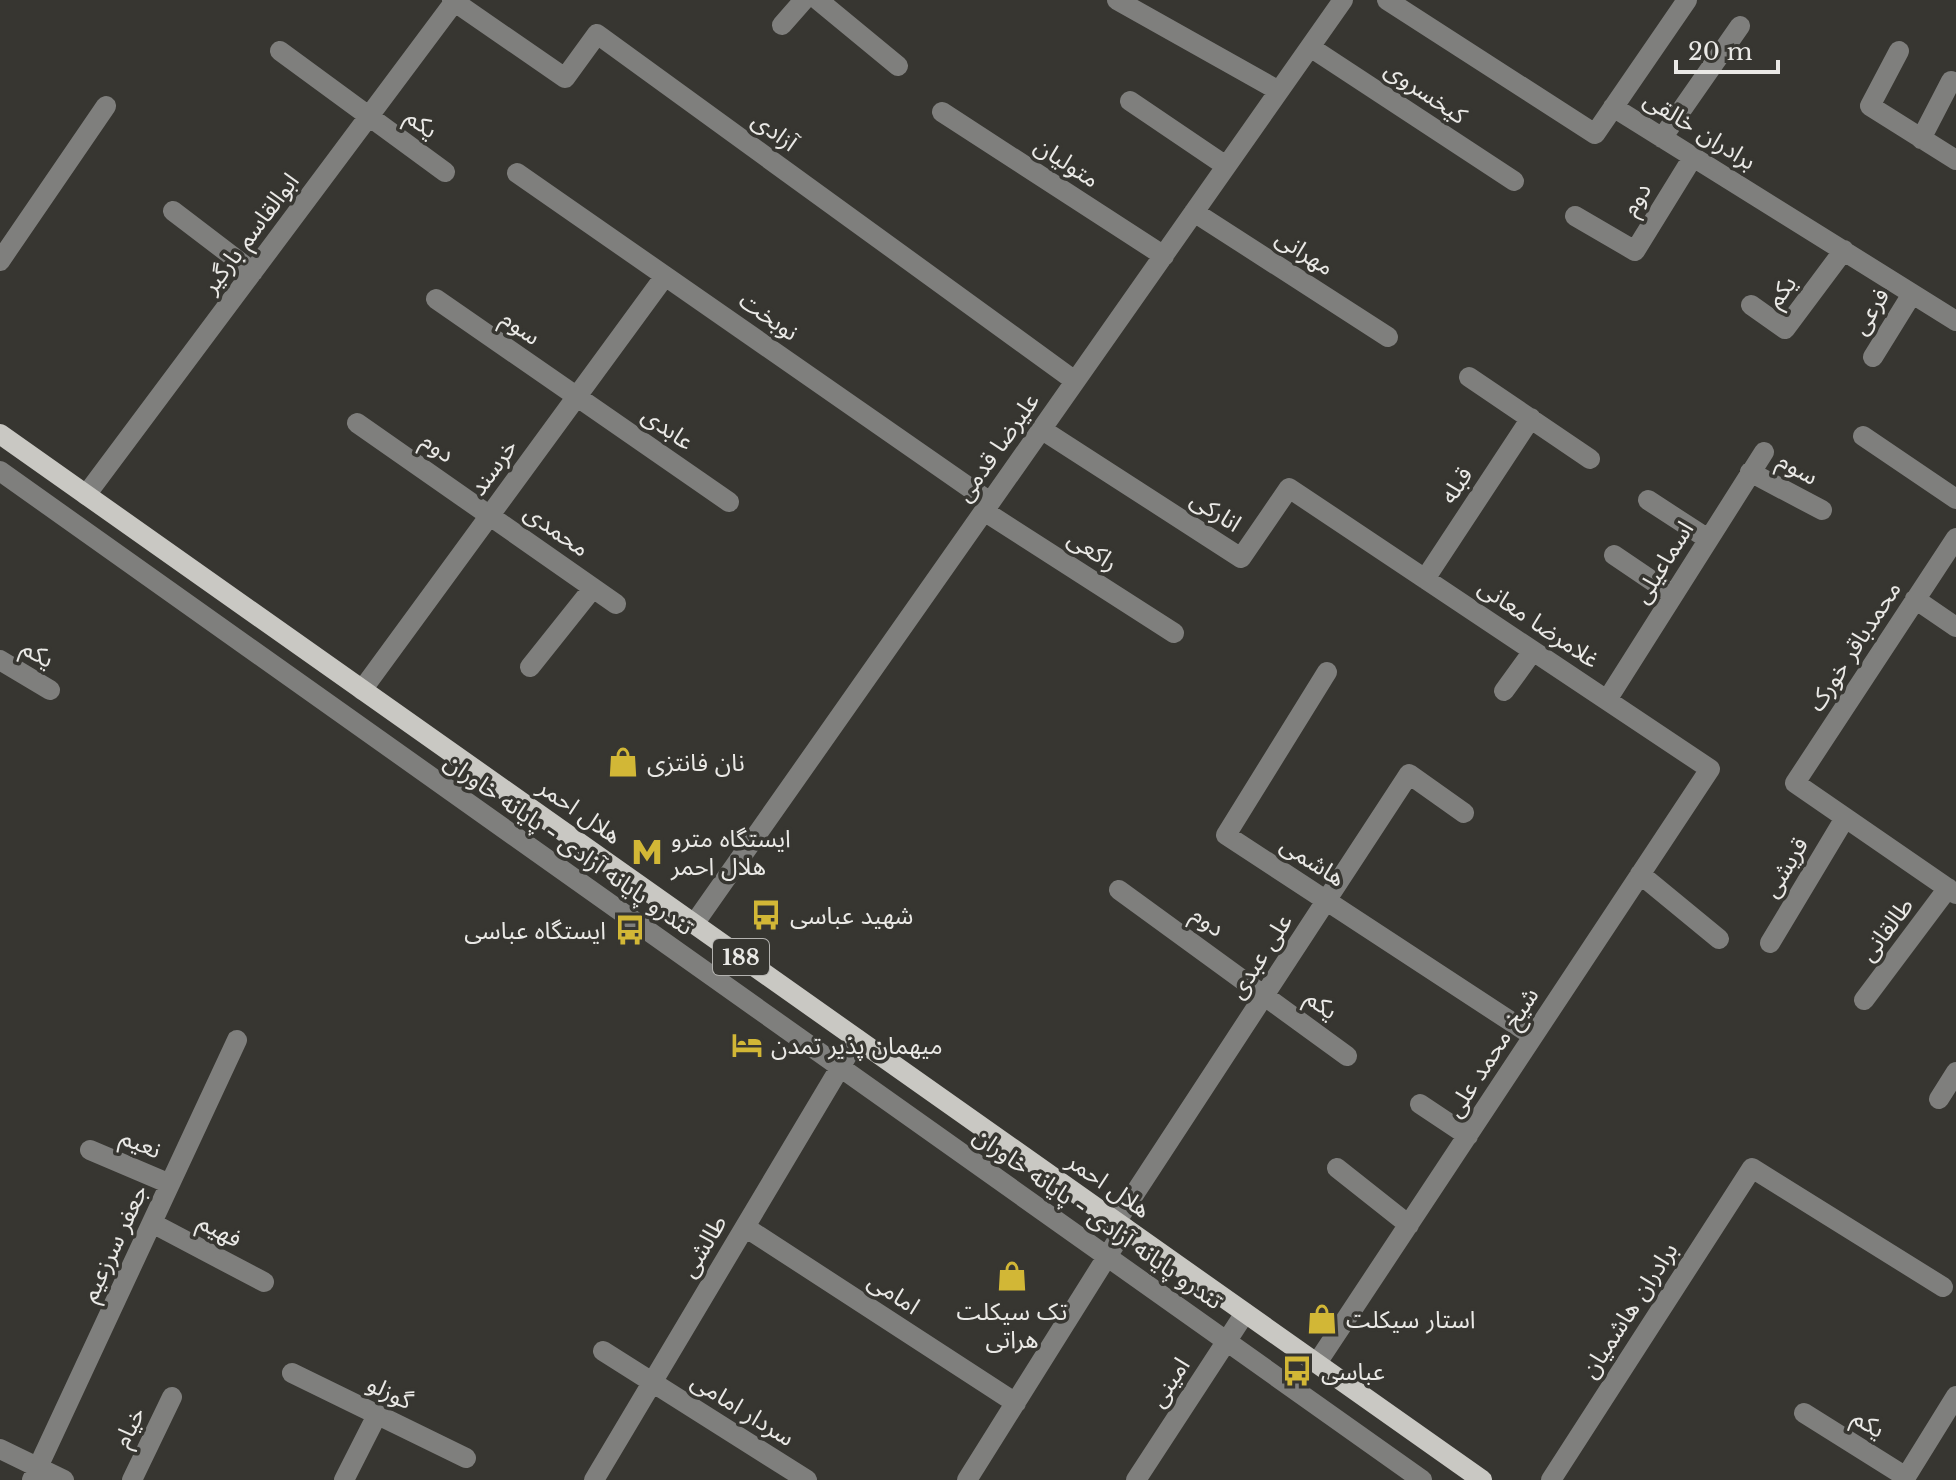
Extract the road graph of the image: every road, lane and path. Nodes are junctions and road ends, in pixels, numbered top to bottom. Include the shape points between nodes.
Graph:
1 (804, 0) edge
2 (818, 0) edge
3 (1117, 0) edge
4 (1343, 0) edge
5 (1387, 0) edge
6 (1687, 0) edge
7 (454, 1) edge
8 (782, 25) dead end
9 (1740, 26) dead end
10 (1310, 47) junction
11 (280, 51) dead end
12 (1899, 51) dead end
13 (898, 66) dead end
14 (1951, 81) dead end
15 (1279, 91) junction
16 (1130, 101) dead end
17 (106, 106) dead end
18 (1613, 107) junction
19 (942, 112) dead end
20 (369, 116) junction
21 (1662, 138) junction
22 (1921, 139) junction
23 (1693, 157) junction
24 (1956, 160) edge
25 (1226, 166) junction
26 (445, 172) dead end
27 (517, 173) dead end
28 (1514, 181) dead end
29 (173, 211) dead end
30 (1194, 212) junction
31 (1575, 216) dead end
32 (1844, 250) junction
33 (1164, 256) junction
34 (0, 261) edge
35 (253, 272) junction
36 (665, 276) junction
37 (1912, 294) junction
38 (436, 299) dead end
39 (1751, 305) dead end
40 (1956, 321) edge
41 (1388, 337) dead end
42 (1873, 357) dead end
43 (1469, 377) dead end
44 (1075, 381) junction
45 (577, 397) junction
46 (1531, 418) junction
47 (357, 423) dead end
48 (1041, 429) junction
49 (0, 434) edge
50 (1863, 436) dead end
51 (1764, 452) dead end
52 (1590, 459) dead end
53 (0, 471) edge
54 (1750, 472) junction
55 (86, 495) junction
56 (1956, 499) edge
57 (1648, 500) dead end
58 (729, 502) dead end
59 (987, 507) junction
60 (1822, 510) dead end
61 (490, 515) junction
62 (1339, 521) joint
63 (1956, 538) edge
64 (1708, 539) junction
65 (1614, 555) dead end
66 (1425, 579) junction
67 (593, 588) junction
68 (1673, 595) junction
69 (1915, 599) junction
70 (616, 604) dead end
71 (1956, 627) edge
72 (1174, 633) dead end
73 (1533, 651) junction
74 (0, 660) edge
75 (530, 667) dead end
76 (1327, 672) dead end
77 (50, 690) dead end
78 (362, 690) junction
79 (1504, 691) dead end
80 (1607, 700) junction
81 (1710, 769) joint
82 (1464, 813) dead end
83 (1845, 818) junction
84 (1640, 874) junction
85 (1119, 890) dead end
86 (1952, 891) edge
87 (1326, 901) junction
88 (694, 924) junction
89 (1719, 939) dead end
90 (1770, 943) dead end
91 (1266, 994) junction
92 (1864, 1000) dead end
93 (1533, 1036) junction
94 (857, 1039) junction
95 (237, 1040) dead end
96 (1347, 1056) dead end
97 (840, 1068) junction
98 (1956, 1072) edge
99 (1939, 1099) dead end
100 (1420, 1104) dead end
101 (1468, 1136) junction
102 (90, 1150) dead end
103 (1337, 1168) dead end
104 (170, 1184) junction
105 (152, 1223) junction
106 (1121, 1225) junction
107 (1409, 1225) junction
108 (745, 1227) junction
109 (1107, 1257) junction
110 (264, 1282) dead end
111 (1943, 1287) dead end
112 (1245, 1313) junction
113 (1227, 1341) junction
114 (603, 1351) dead end
115 (1317, 1363) junction
116 (292, 1373) dead end
117 (652, 1382) junction
118 (1956, 1396) edge
119 (172, 1397) dead end
120 (1016, 1403) junction
121 (1804, 1413) dead end
122 (377, 1415) junction
123 (0, 1449) edge
124 (466, 1458) dead end
125 (35, 1474) edge
126 (1905, 1478) edge
127 (64, 1480) edge
128 (132, 1480) edge
129 (344, 1480) edge
130 (594, 1480) edge
131 (807, 1480) edge
132 (967, 1480) edge
133 (1136, 1480) edge
134 (1422, 1480) edge
135 (1482, 1480) edge
136 (1551, 1480) edge

1 - 8 street
2 - 13 street
3 - 15 street
4 - 10 street, علیرضا قدمی
5 - 18 street, برادران خالقی via 1595,134
6 - 18 street
7 - 20 street, ابوالقاسم بارگیر
7 - 44 street, آزادی via 565,78 597,34
9 - 21 street
10 - 15 street, علیرضا قدمی
10 - 28 street, کیخسروی
11 - 20 street
12 - 22 street via 1870,106
14 - 22 street
15 - 25 street, علیرضا قدمی
16 - 25 street
17 - 34 street
18 - 21 street, برادران خالقی
19 - 33 street, متولیان
20 - 26 street, یکم
20 - 35 street, ابوالقاسم بارگیر
21 - 23 street, برادران خالقی
22 - 24 street
23 - 31 street, دوم via 1635,251
23 - 32 street, برادران خالقی
25 - 30 street, علیرضا قدمی
27 - 36 street, نوبخت
29 - 35 street
30 - 33 street, علیرضا قدمی
30 - 41 street, مهرانی
32 - 37 street, برادران خالقی
32 - 39 street, یکم via 1785,329
33 - 44 street, علیرضا قدمی
35 - 55 street, ابوالقاسم بارگیر
36 - 45 street, خرسند
36 - 59 street, نوبخت
37 - 40 street, برادران خالقی
37 - 42 street, فرعی
38 - 45 street, سوم
43 - 46 street
44 - 48 street, علیرضا قدمی
45 - 58 street, عابدی
45 - 61 street, خرسند
46 - 52 street
46 - 66 street, قبله
47 - 61 street, دوم
48 - 59 street, علیرضا قدمی
48 - 62 street, انارکی via 1241,558 1289,488
49 - 55 main road, هلال احمر / 188
50 - 56 street
51 - 54 street, اسماعیلی
53 - 97 street, تندرو پایانه آزادی - پایانه خاوران
54 - 60 street, سوم
54 - 64 street, اسماعیلی
55 - 78 main road, هلال احمر / 188
57 - 64 street
59 - 72 street, راکعی
59 - 88 street, علیرضا قدمی
61 - 67 street, محمدی
61 - 78 street, خرسند
62 - 66 street, غلامرضا معانی
63 - 69 street, محمدباقر خورک
64 - 68 street, اسماعیلی
65 - 68 street
66 - 73 street, غلامرضا معانی
67 - 70 street, محمدی
67 - 75 street, محمدی
68 - 80 street, اسماعیلی
69 - 71 street
69 - 83 street, محمدباقر خورک via 1795,783
73 - 79 street
73 - 80 street, غلامرضا معانی
74 - 77 street, یکم
76 - 87 street, هاشمی via 1226,835
78 - 88 main road, هلال احمر / 188
80 - 81 street, غلامرضا معانی
81 - 84 street, شیخ محمد علی
82 - 87 street, علی عبدی via 1409,774
83 - 86 street
83 - 90 street, قریشی
84 - 89 street
84 - 93 street, شیخ محمد علی
85 - 91 street, دوم
86 - 92 street, طالقانی
87 - 91 street, علی عبدی
87 - 93 street, هاشمی
88 - 94 main road, هلال احمر / 188
91 - 96 street, یکم
91 - 106 street, علی عبدی
93 - 101 street, شیخ محمد علی
94 - 97 street, طالشی
94 - 106 main road, هلال احمر / 188
95 - 104 street, جعفر سرزعیم
97 - 108 street, طالشی
97 - 109 street, تندرو پایانه آزادی - پایانه خاوران
98 - 99 street
100 - 101 street
101 - 107 street, شیخ محمد علی
102 - 104 street, نعیم
103 - 107 street
104 - 105 street, جعفر سرزعیم
105 - 110 street, فهیم
105 - 125 street, جعفر سرزعیم
106 - 109 street
106 - 112 main road, هلال احمر / 188
107 - 115 street, شیخ محمد علی
108 - 117 street, طالشی
108 - 120 street, امامی
109 - 113 street, تندرو پایانه آزادی - پایانه خاوران
109 - 120 street
111 - 136 street, برادران هاشمیان via 1752,1168
112 - 113 street, امینی
112 - 115 main road, هلال احمر / 188
113 - 133 street, امینی
113 - 134 street, تندرو پایانه آزادی - پایانه خاوران
114 - 117 street, سردار امامی
115 - 135 main road, هلال احمر / 188
116 - 122 street, گوزلو
117 - 130 street, طالشی
117 - 131 street, سردار امامی
118 - 126 street
119 - 128 street, خیام
120 - 132 street
121 - 126 street, یکم
122 - 124 street, گوزلو
122 - 129 street
123 - 125 street
125 - 127 street

